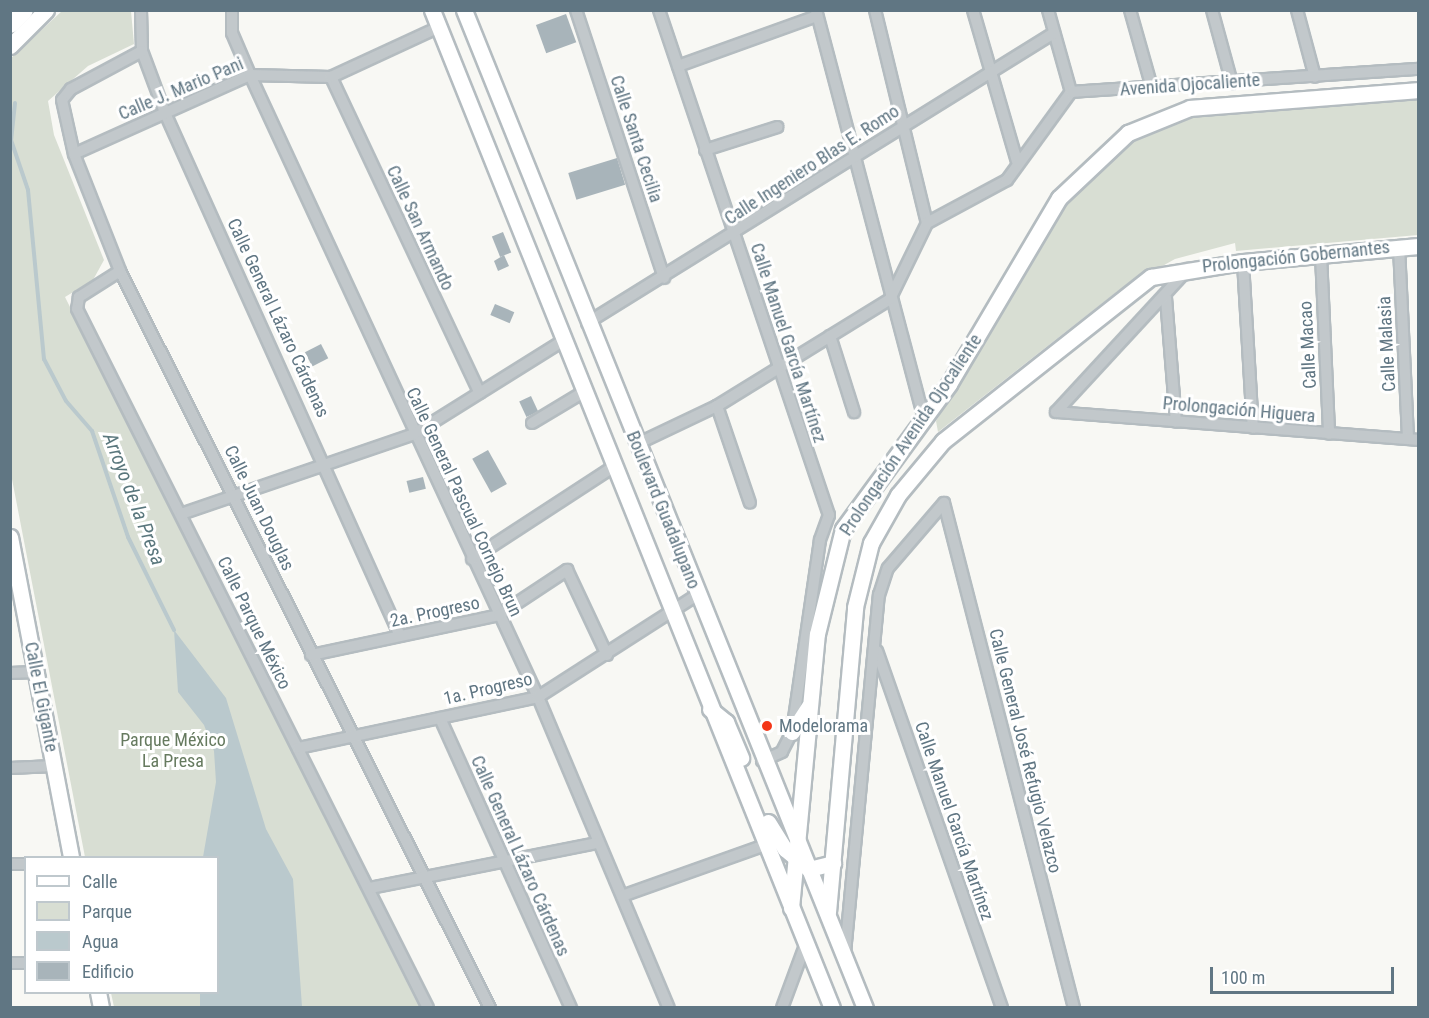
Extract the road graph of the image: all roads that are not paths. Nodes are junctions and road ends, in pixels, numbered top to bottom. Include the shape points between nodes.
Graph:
1 (23, 10) edge
2 (46, 10) edge
3 (141, 10) edge
4 (232, 10) edge
5 (432, 10) edge
6 (576, 10) edge
7 (659, 10) edge
8 (875, 10) edge
9 (972, 10) edge
10 (1047, 10) edge
11 (1130, 10) edge
12 (1212, 10) edge
13 (1297, 10) edge
14 (464, 11) edge
15 (817, 13) edge
16 (10, 23) edge
17 (439, 27) junction
18 (1054, 33) junction
19 (10, 46) edge
20 (142, 51) junction
21 (678, 66) junction
22 (1419, 69) edge
23 (250, 75) junction
24 (991, 75) junction
25 (331, 77) junction
26 (1316, 77) junction
27 (1232, 83) junction
28 (1152, 88) junction
29 (1419, 90) edge
30 (1071, 92) junction
31 (1211, 104) joint
32 (165, 112) junction
33 (906, 122) junction
34 (777, 127) dead end
35 (705, 150) junction
36 (74, 154) junction
37 (857, 158) junction
38 (1017, 161) junction
39 (927, 223) junction
40 (735, 236) junction
41 (1419, 246) edge
42 (1399, 247) junction
43 (1321, 255) junction
44 (1243, 262) junction
45 (1188, 269) junction
46 (120, 271) junction
47 (664, 278) junction
48 (1166, 298) junction
49 (890, 299) junction
50 (587, 323) junction
51 (830, 336) junction
52 (561, 342) junction
53 (778, 367) junction
54 (480, 393) junction
55 (582, 393) junction
56 (717, 406) junction
57 (854, 412) dead end
58 (1056, 412) joint
59 (924, 422) junction
60 (1176, 422) junction
61 (532, 423) dead end
62 (1253, 428) junction
63 (414, 434) junction
64 (1329, 434) junction
65 (1413, 440) edge
66 (637, 444) junction
67 (328, 465) junction
68 (613, 467) junction
69 (236, 495) junction
70 (750, 503) dead end
71 (182, 514) junction
72 (10, 537) edge
73 (472, 560) junction
74 (14, 576) edge
75 (697, 595) junction
76 (855, 607) junction
77 (877, 612) junction
78 (671, 614) junction
79 (498, 615) junction
80 (400, 636) junction
81 (876, 646) junction
82 (311, 655) junction
83 (608, 656) junction
84 (36, 672) junction
85 (10, 673) edge
86 (538, 697) junction
87 (707, 704) junction
88 (811, 704) junction
89 (440, 718) junction
90 (792, 732) junction
91 (352, 736) junction
92 (298, 748) junction
93 (762, 760) junction
94 (54, 765) junction
95 (10, 768) edge
96 (798, 839) junction
97 (598, 843) junction
98 (768, 844) junction
99 (71, 856) edge
100 (795, 859) junction
101 (503, 861) junction
102 (833, 863) junction
103 (809, 869) junction
104 (424, 876) junction
105 (370, 888) junction
106 (622, 896) junction
107 (791, 908) junction
108 (828, 915) junction
109 (806, 943) junction
110 (844, 957) junction
111 (667, 1007) edge
112 (428, 1008) edge
113 (490, 1008) edge
114 (571, 1008) edge
115 (782, 1008) edge
116 (832, 1008) edge
117 (865, 1008) edge
118 (1002, 1008) edge
119 (1074, 1008) edge

1 - 16 highway
2 - 19 main road
3 - 20 street, Calle General Lázaro Cárdenas
4 - 23 street, Calle General Pascual Cornejo Brun via 232,33
5 - 17 main road, Boulevard Guadalupano
6 - 47 street, Calle Santa Cecilia
7 - 21 street, Calle Manuel García Martínez
8 - 33 street
9 - 24 street
10 - 18 street
11 - 28 street
12 - 27 street
13 - 26 street
14 - 50 main road, Boulevard Guadalupano
15 - 21 street
15 - 37 street
17 - 25 street, Calle J. Mario Pani
17 - 52 main road, Boulevard Guadalupano
18 - 24 street, Calle Ingeniero Blas E. Romo
18 - 30 street
20 - 32 street, Calle General Lázaro Cárdenas
20 - 36 street, Calle Juan Douglas via 71,89 62,100
21 - 35 street, Calle Manuel García Martínez
22 - 26 street, Avenida Ojocaliente
23 - 25 street, Calle J. Mario Pani
23 - 32 street, Calle J. Mario Pani
23 - 63 street, Calle General Pascual Cornejo Brun
24 - 33 street, Calle Ingeniero Blas E. Romo
24 - 38 street
25 - 54 street, Calle San Armando
26 - 27 street, Avenida Ojocaliente
27 - 28 street, Avenida Ojocaliente
28 - 30 street, Avenida Ojocaliente
29 - 31 main road, Avenida Ojocaliente
30 - 38 street
31 - 59 main road, Prolongación Avenida Ojocaliente via 1128,133 1089,164 1040,227
32 - 36 street, Calle J. Mario Pani
32 - 67 street, Calle General Lázaro Cárdenas
33 - 37 street, Calle Ingeniero Blas E. Romo
33 - 39 street
34 - 35 street
35 - 40 street, Calle Manuel García Martínez
36 - 46 street, Calle Juan Douglas
37 - 40 street, Calle Ingeniero Blas E. Romo
37 - 49 street
38 - 39 street via 1007,180
39 - 49 street
40 - 47 street, Calle Ingeniero Blas E. Romo
40 - 53 street, Calle Manuel García Martínez
41 - 42 main road, Prolongación Gobernantes
42 - 43 main road, Prolongación Gobernantes
42 - 65 street, Calle Malasia
43 - 44 main road, Prolongación Gobernantes
43 - 64 street, Calle Macao
44 - 45 main road, Prolongación Gobernantes
44 - 62 street
45 - 48 street, Prolongación Gobernantes
45 - 76 main road, Prolongación Avenida Ojocaliente via 1151,277 1126,292 943,441 898,495 871,543
46 - 69 street, Calle Juan Douglas
46 - 71 street, Calle Parque México via 79,297 76,309
47 - 50 street, Calle Ingeniero Blas E. Romo
48 - 58 street, Prolongación Gobernantes
48 - 60 street
49 - 51 street
49 - 59 street
50 - 66 main road, Boulevard Guadalupano
51 - 53 street
51 - 57 street
52 - 54 street
52 - 55 main road, Boulevard Guadalupano
53 - 56 street
53 - 90 street, Calle Manuel García Martínez via 829,514 820,540
54 - 63 street
55 - 61 street
55 - 68 main road, Boulevard Guadalupano
56 - 66 street
56 - 70 street
58 - 60 street, Prolongación Higuera
59 - 88 main road, Prolongación Avenida Ojocaliente via 843,529 825,585
60 - 62 street, Prolongación Higuera
62 - 64 street, Prolongación Higuera
63 - 67 street
63 - 73 street, Calle General Pascual Cornejo Brun
64 - 65 street, Prolongación Higuera
66 - 75 main road, Boulevard Guadalupano
67 - 69 street
67 - 80 street, Calle General Lázaro Cárdenas
68 - 73 street
68 - 78 main road, Boulevard Guadalupano
69 - 71 street
69 - 82 street, Calle Juan Douglas
71 - 92 street, Calle Parque México
72 - 74 main road, Calle El Gigante
73 - 79 street, Calle General Pascual Cornejo Brun
74 - 84 main road, Calle El Gigante
75 - 78 street, 1a. Progreso
75 - 93 main road, Boulevard Guadalupano
76 - 77 street
76 - 102 main road, Prolongación Avenida Ojocaliente
77 - 81 street
77 - 119 street, Calle General José Refugio Velazco via 888,568 944,503
78 - 83 street, 1a. Progreso
78 - 87 main road, Boulevard Guadalupano
79 - 80 street, 2a. Progreso
79 - 83 street, 2a. Progreso via 567,570
79 - 86 street, Calle General Pascual Cornejo Brun
80 - 82 street, 2a. Progreso
81 - 110 street
81 - 118 street, Calle Manuel García Martínez
82 - 91 street, Calle Juan Douglas
83 - 86 street, 1a. Progreso
84 - 85 street
84 - 94 main road, Calle El Gigante
86 - 89 street, 1a. Progreso
86 - 97 street, Calle General Pascual Cornejo Brun
87 - 98 main road, Boulevard Guadalupano
87 - 100 main road via 726,722 767,820
88 - 90 main road
88 - 96 main road, Prolongación Avenida Ojocaliente
89 - 91 street, 1a. Progreso
89 - 101 street, Calle General Lázaro Cárdenas
90 - 93 street via 782,752
91 - 92 street, 1a. Progreso
91 - 104 street, Calle Juan Douglas
92 - 105 street, Calle Parque México
93 - 96 main road, Boulevard Guadalupano
94 - 95 street
94 - 99 main road, Calle El Gigante
96 - 100 main road, Prolongación Avenida Ojocaliente
96 - 103 main road, Boulevard Guadalupano
97 - 101 street
97 - 106 street, Calle General Pascual Cornejo Brun
98 - 106 street
98 - 107 main road, Boulevard Guadalupano
100 - 103 main road
100 - 107 main road, Prolongación Avenida Ojocaliente
101 - 104 street
101 - 114 street, Calle General Lázaro Cárdenas
102 - 103 main road
102 - 108 main road, Prolongación Avenida Ojocaliente
103 - 108 main road, Boulevard Guadalupano
104 - 105 street
104 - 113 street, Calle Juan Douglas
105 - 112 street, Calle Parque México
106 - 111 street, Calle General Pascual Cornejo Brun
107 - 109 main road, Boulevard Guadalupano
108 - 110 main road, Boulevard Guadalupano
109 - 115 street
109 - 116 main road, Boulevard Guadalupano
110 - 117 main road, Boulevard Guadalupano

